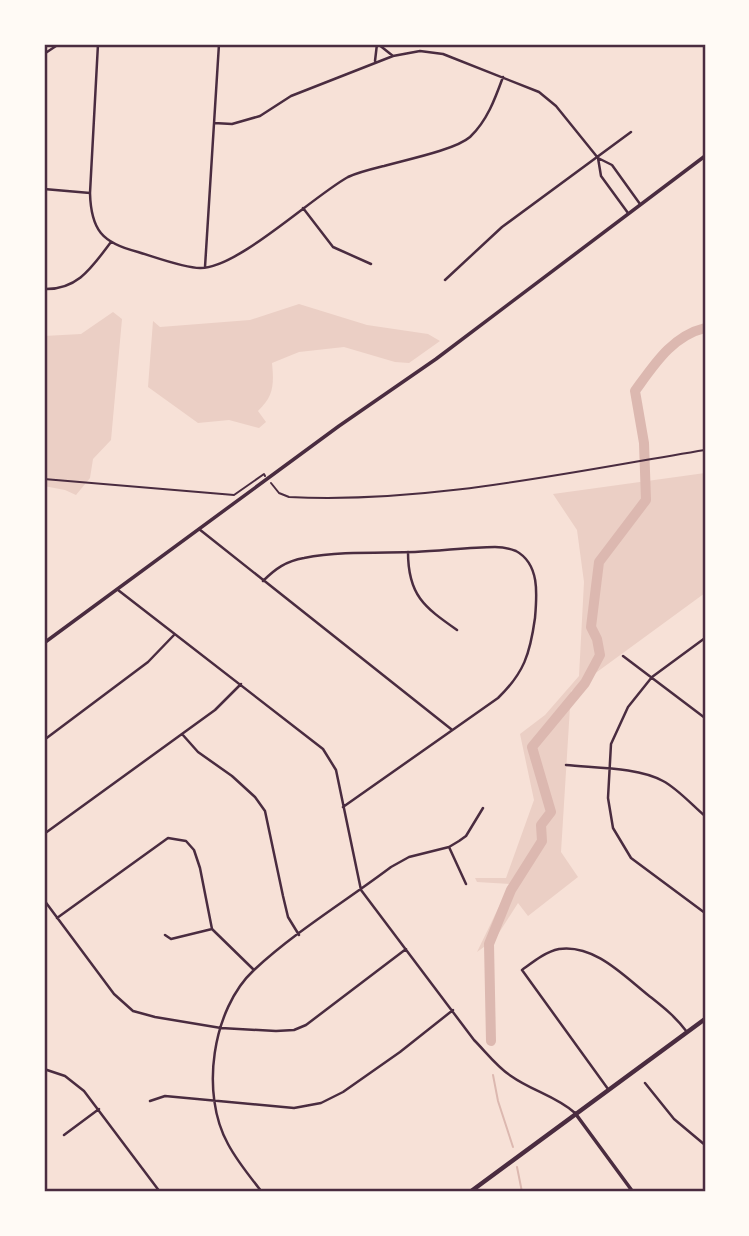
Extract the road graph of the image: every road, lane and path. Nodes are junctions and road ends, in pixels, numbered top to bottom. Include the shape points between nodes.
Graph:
1 (60, 44) edge
2 (98, 44) edge
3 (219, 44) edge
4 (377, 44) edge
5 (44, 54) edge
6 (393, 56) junction
7 (375, 63) junction
8 (503, 77) junction
9 (214, 123) junction
10 (631, 132) dead end
11 (705, 156) edge
12 (598, 158) junction
13 (44, 189) edge
14 (90, 193) junction
15 (640, 204) junction
16 (303, 208) junction
17 (628, 213) junction
18 (111, 242) junction
19 (371, 264) dead end
20 (205, 267) junction
21 (445, 280) dead end
22 (44, 289) edge
23 (705, 450) edge
24 (264, 474) dead end
25 (44, 479) edge
26 (272, 484) dead end
27 (199, 529) junction
28 (408, 552) junction
29 (263, 581) junction
30 (116, 589) junction
31 (457, 630) dead end
32 (174, 635) junction
33 (705, 638) edge
34 (44, 643) edge
35 (623, 656) dead end
36 (652, 677) junction
37 (241, 684) junction
38 (705, 718) edge
39 (452, 730) junction
40 (182, 734) junction
41 (44, 740) edge
42 (566, 765) dead end
43 (610, 770) junction
44 (343, 807) junction
45 (483, 808) dead end
46 (705, 816) edge
47 (44, 834) edge
48 (449, 847) junction
49 (466, 884) dead end
50 (360, 890) junction
51 (44, 900) edge
52 (705, 913) edge
53 (57, 918) junction
54 (212, 929) junction
55 (165, 935) dead end
56 (299, 935) junction
57 (406, 949) junction
58 (254, 970) junction
59 (453, 1010) junction
60 (703, 1021) edge
61 (222, 1028) junction
62 (705, 1029) edge
63 (687, 1032) junction
64 (44, 1069) edge
65 (645, 1083) dead end
66 (608, 1089) junction
67 (150, 1101) dead end
68 (215, 1101) junction
69 (99, 1109) junction
70 (575, 1113) junction
71 (64, 1135) dead end
72 (705, 1145) edge
73 (160, 1192) edge
74 (262, 1192) edge
75 (470, 1192) edge
76 (633, 1192) edge

1 - 5 street
2 - 14 street
3 - 9 street
4 - 6 street
4 - 7 street
6 - 7 street
6 - 8 street via 420,51 443,54
7 - 9 street via 291,96 260,116 232,124
8 - 12 street via 540,92
8 - 16 street via 491,107 468,139 352,175
9 - 20 street
10 - 12 street
11 - 15 street
12 - 15 street via 612,165
12 - 17 street via 601,176
12 - 21 street via 502,228
13 - 14 street
14 - 18 street via 91,218
15 - 17 street
16 - 19 street via 333,247
16 - 20 street via 233,259
17 - 27 street via 436,359
18 - 20 street
18 - 22 street via 68,287
23 - 26 path via 490,485 359,497 289,497
24 - 25 path via 234,495
27 - 29 street
27 - 30 street
28 - 29 street via 303,558 286,562
28 - 31 street via 413,588 429,610
28 - 39 street via 497,547 516,551 531,566 537,584 525,665 498,698
29 - 39 street
30 - 32 street
30 - 34 street
32 - 37 street
32 - 41 street via 148,663
33 - 36 street
35 - 36 street
36 - 38 street
36 - 43 street via 617,727
37 - 40 street
37 - 44 street via 323,749 336,770
39 - 44 street
40 - 47 street
40 - 56 street via 265,811 288,917
42 - 43 street
43 - 46 street via 642,773 666,782
43 - 52 street via 613,828 624,848 644,869
44 - 50 street
45 - 48 street via 466,836
48 - 49 street
48 - 50 street via 409,857
50 - 56 street
50 - 57 street
51 - 53 street
53 - 54 street via 168,838 186,841 194,850
53 - 61 street via 114,994 133,1011
54 - 55 street via 171,939
54 - 58 street
56 - 58 street
57 - 59 street
57 - 61 street via 306,1025 276,1031
58 - 61 street via 236,993
59 - 68 street via 400,1052 321,1103 294,1108
59 - 70 street via 474,1040 510,1076
60 - 62 street
60 - 63 main road
61 - 68 street via 214,1050
63 - 66 main road
63 - 66 street via 664,1006 607,961 560,949 541,956 522,970
64 - 69 street via 77,1084
65 - 72 street via 674,1119
66 - 70 main road
67 - 68 street via 165,1096
68 - 74 street via 228,1144
69 - 71 street
69 - 73 street
70 - 75 main road
70 - 76 street

